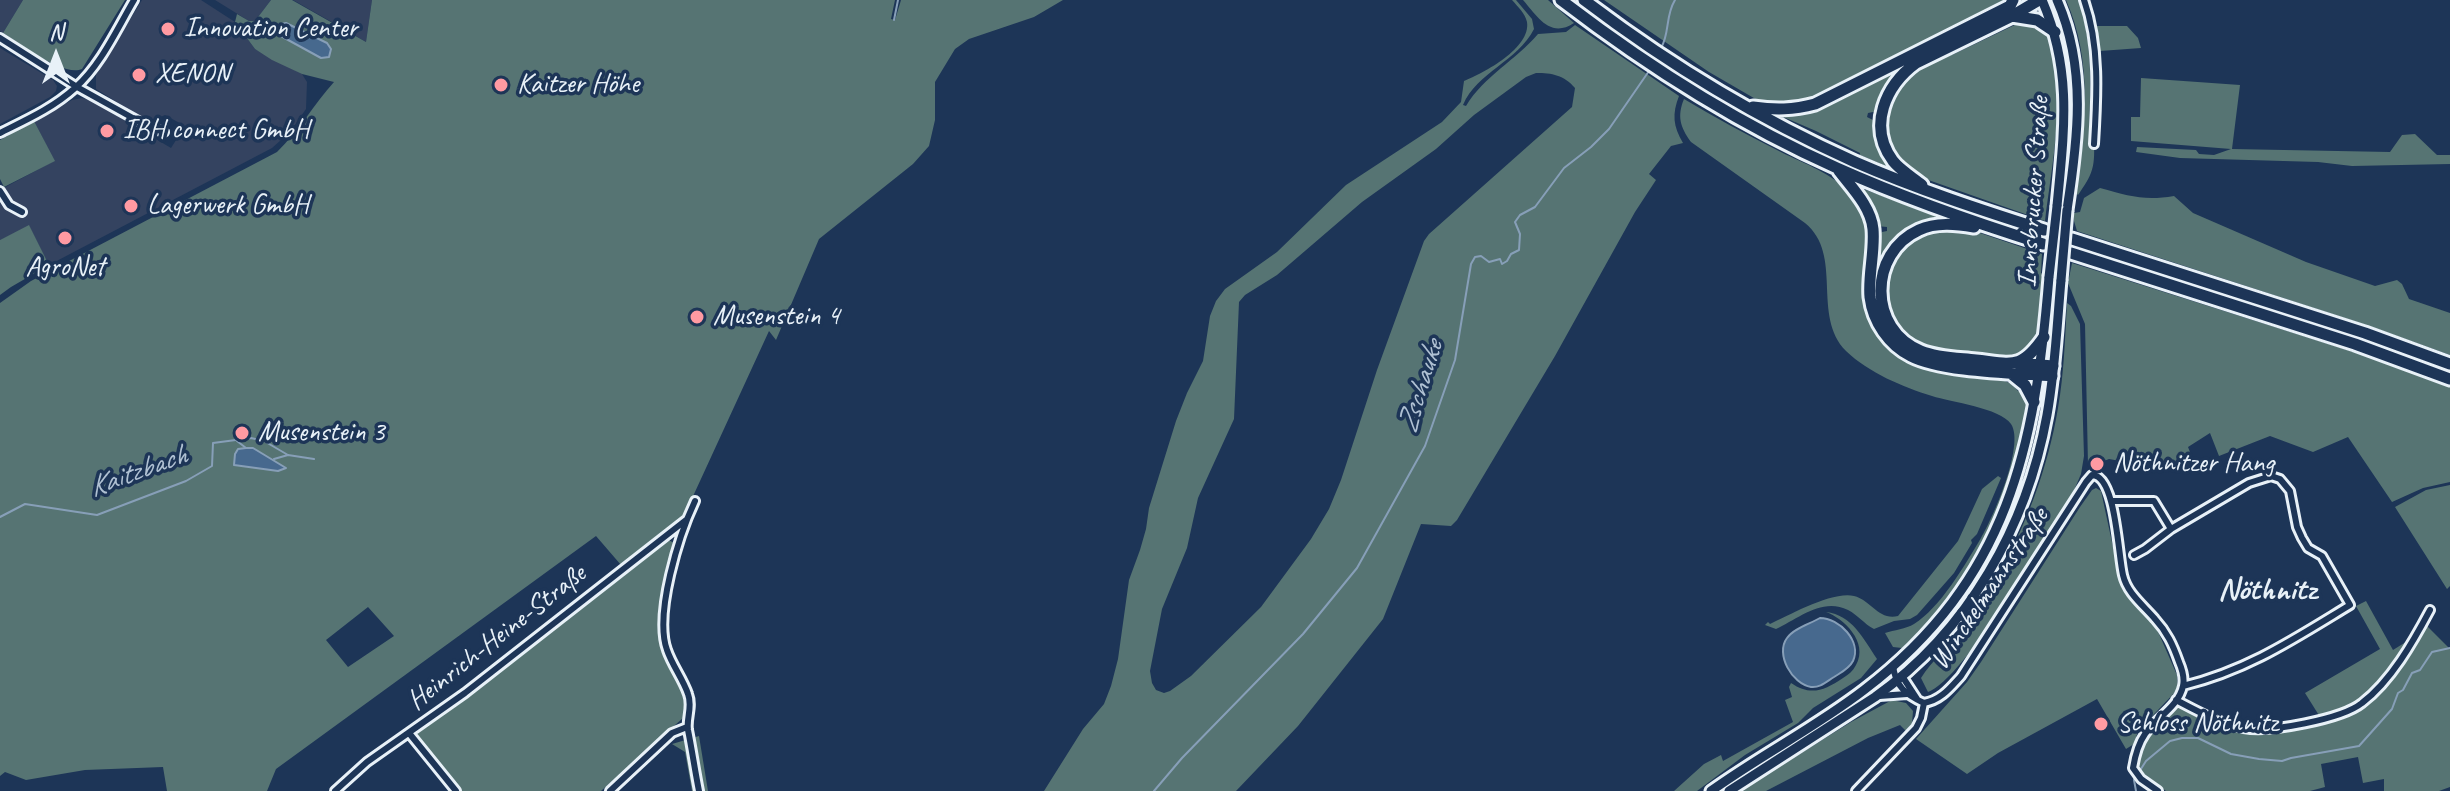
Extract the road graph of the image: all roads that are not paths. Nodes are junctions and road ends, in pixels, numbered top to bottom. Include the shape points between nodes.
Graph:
1 (134, 0) edge
2 (1561, 0) edge
3 (1584, 0) edge
4 (2041, 0) edge
5 (2057, 0) edge
6 (2084, 0) edge
7 (2014, 6) edge
8 (2055, 32) junction
9 (0, 38) edge
10 (77, 87) junction
11 (1743, 105) junction
12 (164, 132) dead end
13 (0, 133) edge
14 (2094, 144) dead end
15 (1836, 168) junction
16 (0, 191) edge
17 (1931, 193) junction
18 (2062, 208) junction
19 (22, 212) dead end
20 (2044, 230) dead end
21 (2002, 231) junction
22 (2072, 239) dead end
23 (2043, 244) dead end
24 (2071, 253) dead end
25 (2044, 337) junction
26 (2450, 364) edge
27 (2013, 368) junction
28 (2039, 370) junction
29 (2052, 371) junction
30 (2450, 379) edge
31 (2035, 396) junction
32 (695, 501) dead end
33 (2111, 501) junction
34 (686, 520) junction
35 (2171, 529) junction
36 (2134, 555) dead end
37 (2430, 610) dead end
38 (1893, 665) junction
39 (1899, 679) junction
40 (2183, 686) junction
41 (1907, 694) junction
42 (1875, 697) junction
43 (2176, 700) junction
44 (1921, 701) junction
45 (687, 727) junction
46 (409, 733) junction
47 (335, 791) edge
48 (456, 791) edge
49 (610, 791) edge
50 (699, 791) edge
51 (1711, 791) edge
52 (1729, 791) edge
53 (1856, 791) edge
54 (2158, 791) edge

1 - 10 street
2 - 15 highway via 1661,72
3 - 11 highway
4 - 7 highway
4 - 8 main road, Innsbrucker Straße
5 - 18 main road, Innsbrucker Straße via 2072,45 2078,102 2076,153
6 - 14 street via 2094,36
7 - 8 highway
7 - 11 highway via 1815,104 1776,110
7 - 17 highway via 1916,63 1896,80 1885,99 1882,129 1889,154
8 - 18 main road, Innsbrucker Straße via 2064,92
9 - 10 street
10 - 12 street
10 - 13 street via 48,109
11 - 17 highway via 1844,157
15 - 21 highway
15 - 27 highway via 1869,214 1870,297 1881,329 1893,343 1923,361 1969,369
16 - 19 street
17 - 20 highway
18 - 25 main road, Innsbrucker Straße, bridge
18 - 29 main road, Innsbrucker Straße, bridge
21 - 23 highway
21 - 27 highway via 1965,225 1918,230 1894,249 1883,268 1880,289 1884,314 1895,332 1920,351
22 - 26 highway
24 - 30 highway
25 - 27 highway
25 - 28 main road, Innsbrucker Straße
27 - 28 highway
27 - 31 highway
28 - 29 highway
28 - 31 main road, Innsbrucker Straße
29 - 39 main road, Innsbrucker Straße via 2039,454 2004,547 1955,621
31 - 38 main road, Innsbrucker Straße via 2018,476 1978,566 1921,639
32 - 34 street
33 - 35 street via 2154,501
33 - 40 street via 2128,589 2171,640
33 - 44 street, Winckelmannstraße via 2100,476 2092,475 1961,676 1942,696
34 - 45 street via 662,627 688,694
34 - 46 street, Heinrich-Heine-Straße
35 - 36 street
35 - 40 street via 2249,483 2271,476 2280,479 2290,491 2302,538 2322,556 2350,605 2263,658
37 - 43 street via 2376,691 2348,712 2256,729
38 - 39 street
38 - 51 main road, Innsbrucker Straße via 1850,701
39 - 41 street
39 - 42 main road, Innsbrucker Straße
39 - 44 street
40 - 43 street
41 - 42 street
41 - 44 street
42 - 52 main road, Innsbrucker Straße
43 - 54 street via 2146,733 2136,753 2135,770
44 - 53 street, Winckelmannstraße via 1916,728
45 - 49 street via 672,733
45 - 50 street
46 - 47 street, Heinrich-Heine-Straße
46 - 48 street

